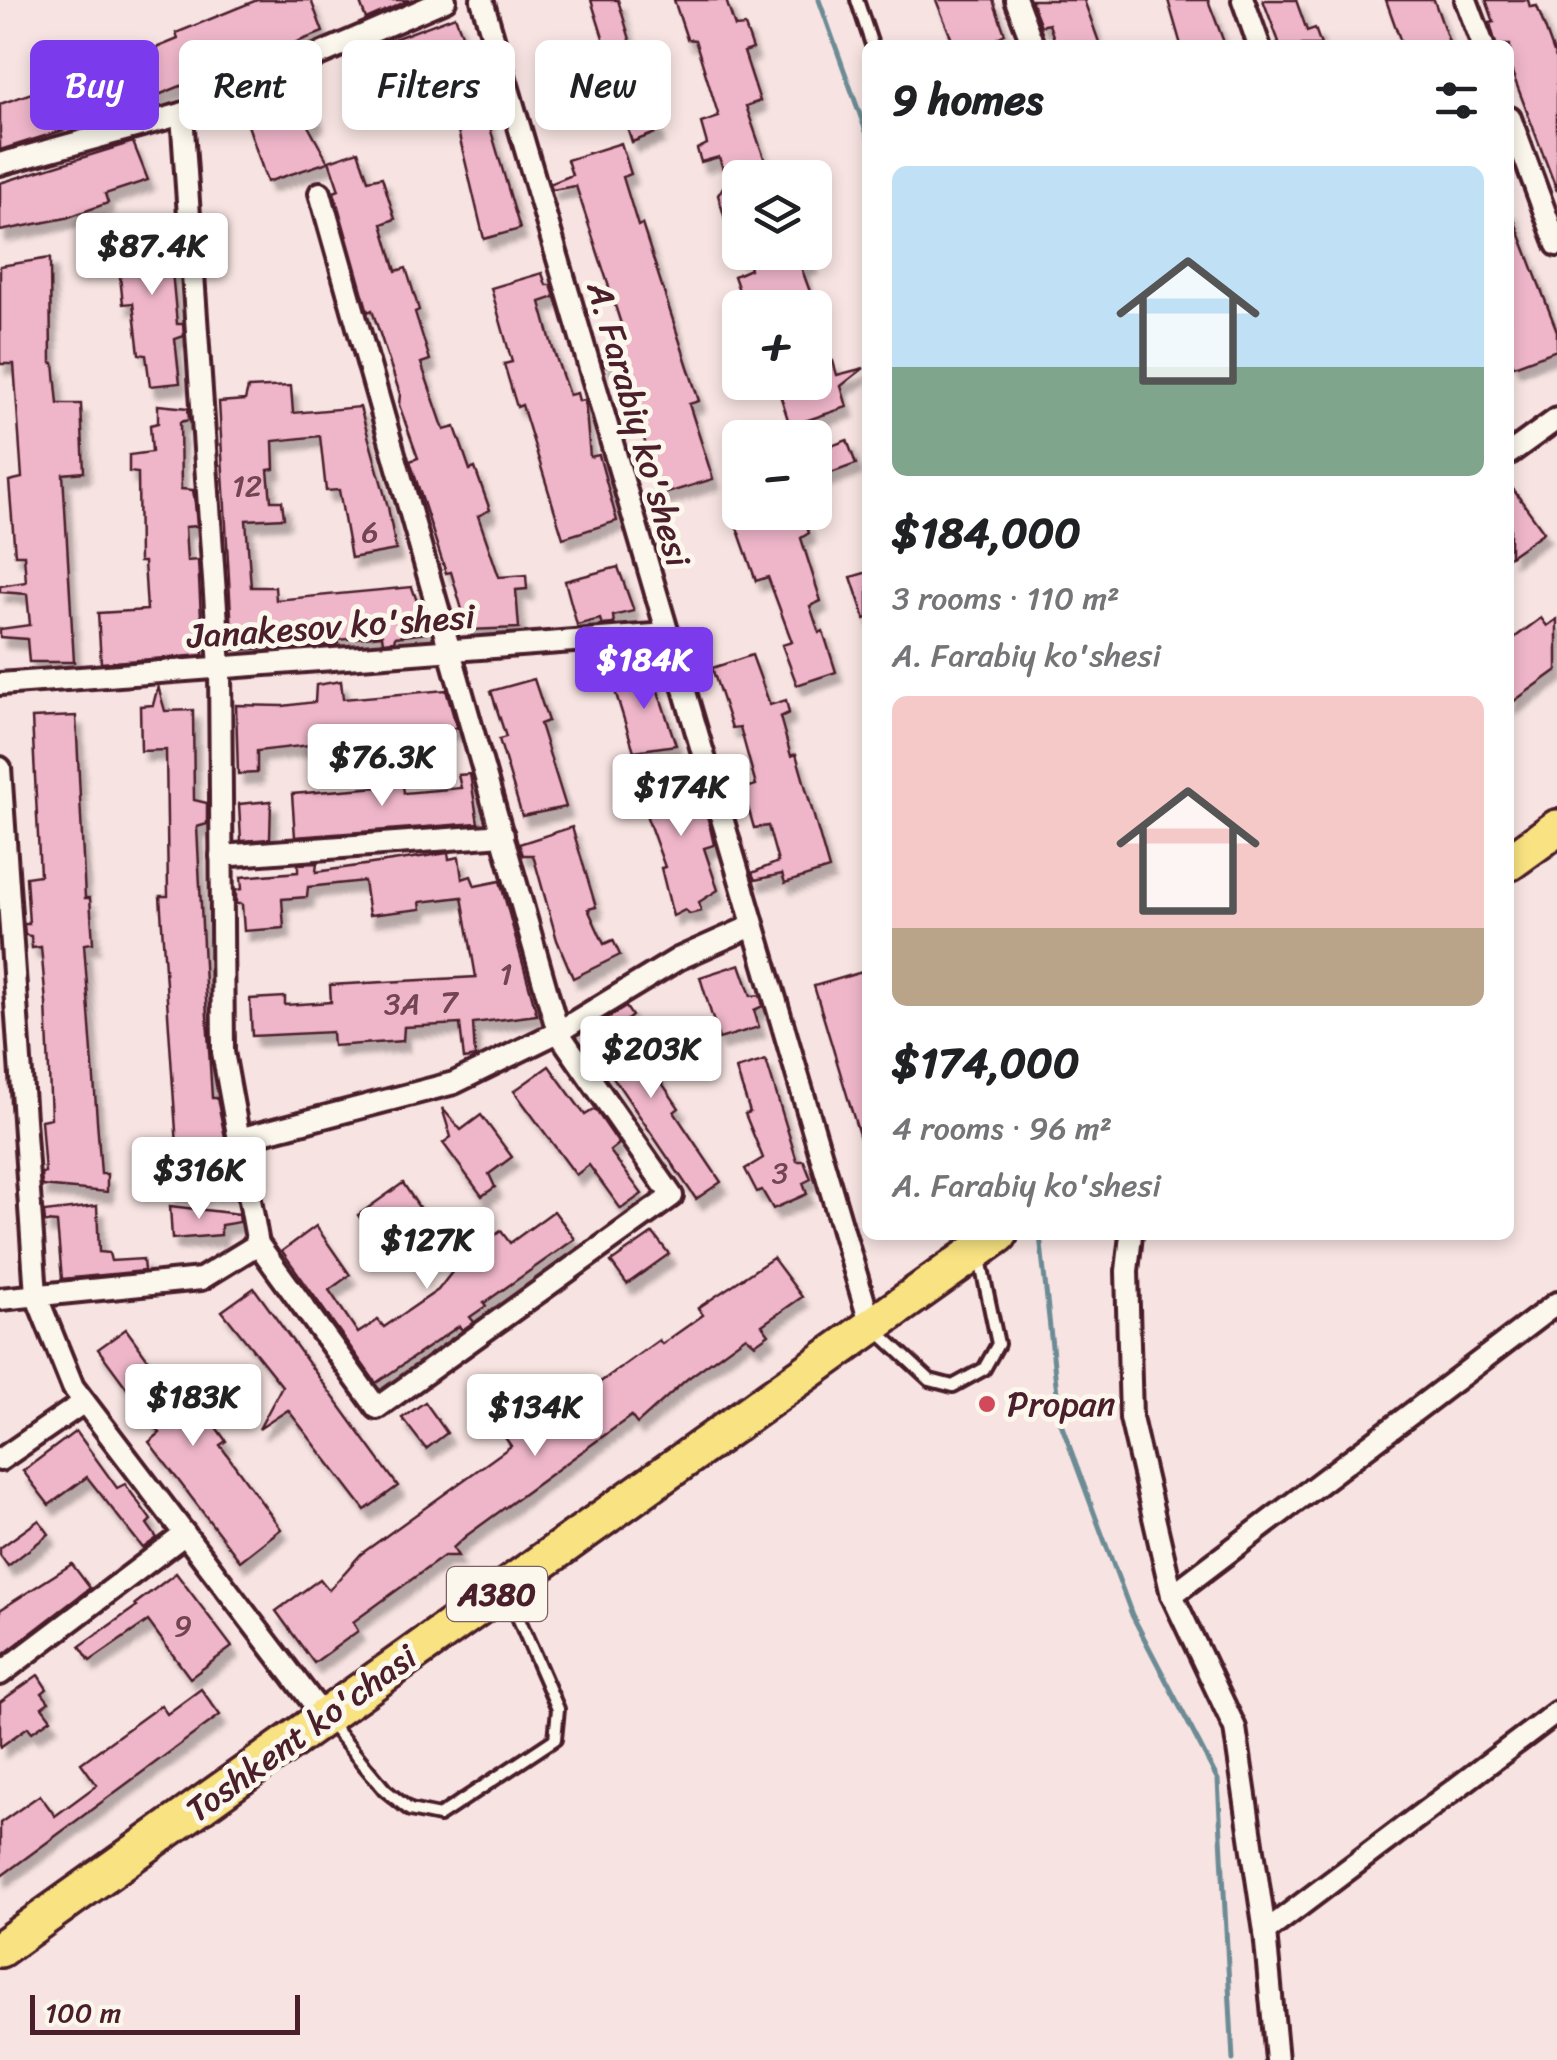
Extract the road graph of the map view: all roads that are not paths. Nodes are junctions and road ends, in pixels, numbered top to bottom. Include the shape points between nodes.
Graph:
1 (444, 0) edge
2 (482, 0) edge
3 (857, 0) edge
4 (1016, 0) edge
5 (1243, 0) edge
6 (1466, 0) edge
7 (870, 40) edge
8 (1031, 40) edge
9 (1257, 40) edge
10 (1481, 40) edge
11 (322, 53) edge
12 (179, 115) edge
13 (1514, 129) edge
14 (183, 130) edge
15 (0, 164) edge
16 (320, 193) dead end
17 (1557, 245) edge
18 (1557, 419) edge
19 (1514, 450) edge
20 (667, 634) junction
21 (451, 650) junction
22 (220, 667) junction
23 (0, 684) edge
24 (0, 768) edge
25 (1557, 828) edge
26 (503, 835) junction
27 (221, 856) junction
28 (1514, 859) edge
29 (5, 904) edge
30 (752, 926) junction
31 (558, 1032) junction
32 (23, 1104) junction
33 (0, 1105) edge
34 (239, 1139) junction
35 (1130, 1240) edge
36 (990, 1241) edge
37 (258, 1244) junction
38 (36, 1295) junction
39 (0, 1299) edge
40 (1557, 1303) edge
41 (872, 1326) junction
42 (84, 1402) junction
43 (0, 1460) edge
44 (185, 1534) junction
45 (505, 1588) junction
46 (1172, 1596) junction
47 (0, 1674) edge
48 (1557, 1712) edge
49 (324, 1717) junction
50 (1265, 1932) junction
51 (0, 1948) edge
52 (1277, 2060) edge

1 - 11 street
2 - 20 street, A. Farabiy ko'shesi
3 - 7 lane
4 - 8 street
5 - 9 street
6 - 10 street
12 - 15 street
13 - 17 street
14 - 22 street
16 - 21 street
18 - 19 street
20 - 21 street, Janakesov ko'shesi
20 - 30 street, A. Farabiy ko'shesi
21 - 22 street, Janakesov ko'shesi
21 - 26 street
22 - 23 street, Janakesov ko'shesi
22 - 27 street
24 - 29 street
25 - 28 highway
26 - 27 street
26 - 31 street
27 - 34 street via 224,1052
29 - 32 street
30 - 31 street via 678,959
30 - 41 street, A. Farabiy ko'shesi
31 - 34 street via 454,1083
31 - 37 street via 672,1196 378,1408
32 - 33 street
32 - 38 street
34 - 37 street
35 - 46 street via 1130,1418
36 - 41 highway, Toshkent ko'chasi / A380
36 - 41 lane via 998,1344 984,1368 953,1386 930,1380
37 - 38 street via 201,1278
38 - 39 street
38 - 42 street
40 - 46 street
41 - 45 highway, Toshkent ko'chasi / A380
42 - 43 street
42 - 44 street
44 - 47 street
44 - 49 street
45 - 49 highway, Toshkent ko'chasi / A380
45 - 49 lane via 558,1710 555,1739 439,1816 410,1810 385,1790
46 - 50 street via 1235,1728
48 - 50 street
49 - 51 highway, Toshkent ko'chasi / A380
50 - 52 street

